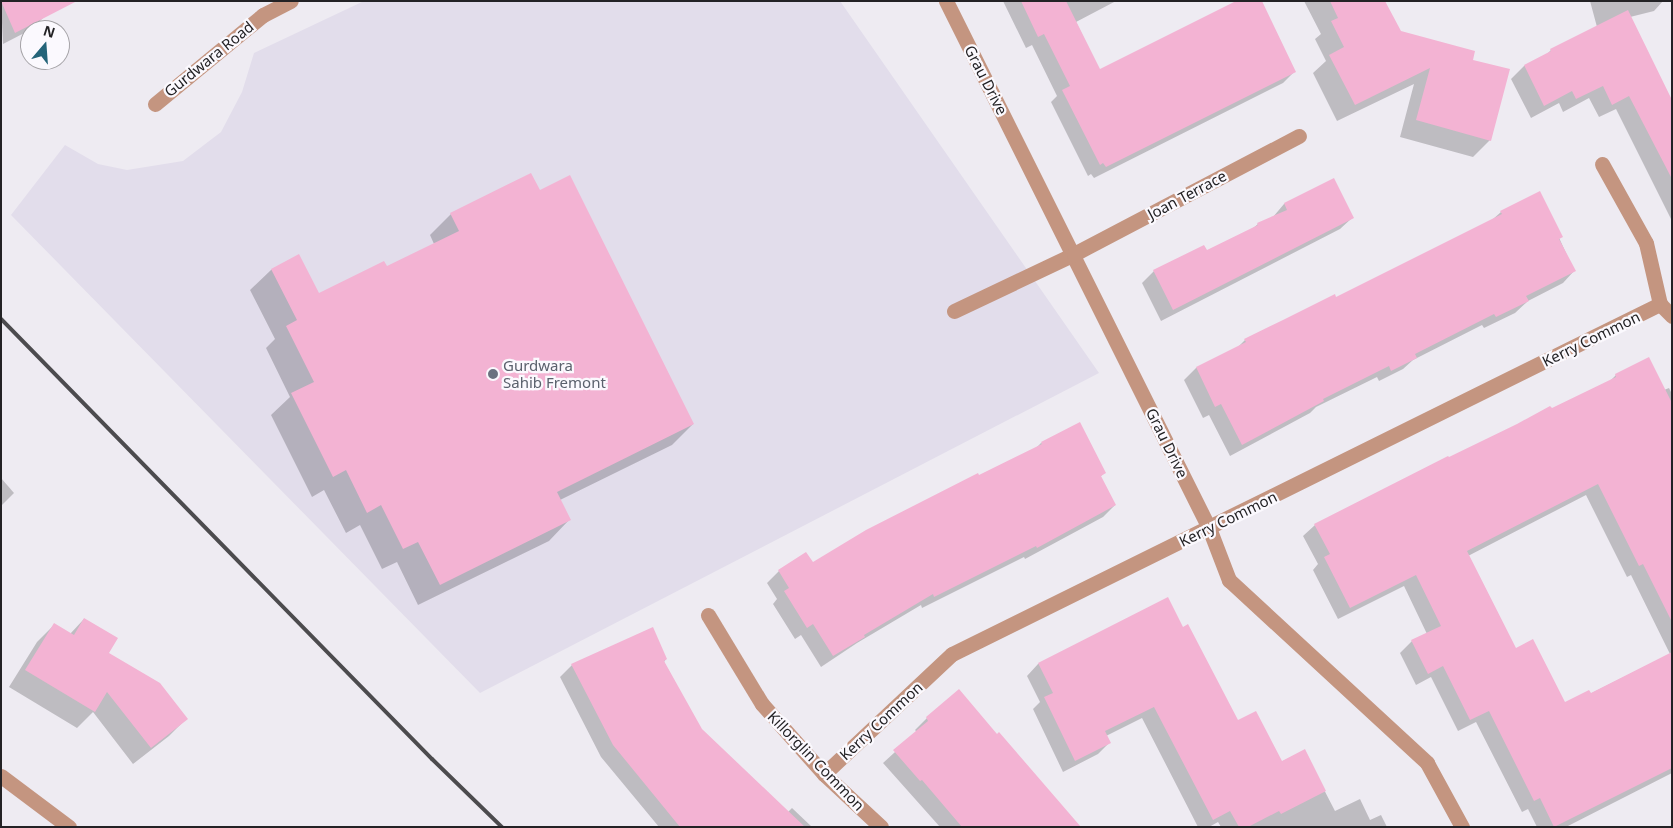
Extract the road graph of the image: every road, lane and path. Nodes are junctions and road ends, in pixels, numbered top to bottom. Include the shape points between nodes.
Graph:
1 (291, 1) edge
2 (946, 1) edge
3 (155, 104) dead end
4 (1300, 136) dead end
5 (1602, 164) dead end
6 (1074, 254) junction
7 (1660, 304) junction
8 (954, 311) dead end
9 (1672, 316) edge
10 (1209, 528) junction
11 (708, 615) dead end
12 (824, 774) junction
13 (1, 776) edge
14 (69, 827) edge
15 (881, 827) edge
16 (1462, 827) edge

1 - 3 street, Gurdwara Road via 263,15
2 - 6 street, Grau Drive
4 - 6 street, Joan Terrace
5 - 7 street via 1646,243
6 - 8 street, Joan Terrace
6 - 10 street, Grau Drive
7 - 9 street
7 - 10 street, Kerry Common
10 - 12 street, Kerry Common via 952,654
10 - 16 street, Grau Drive via 1229,580 1428,763
11 - 12 street, Killorglin Common via 762,704
12 - 15 street, Killorglin Common
13 - 14 street

